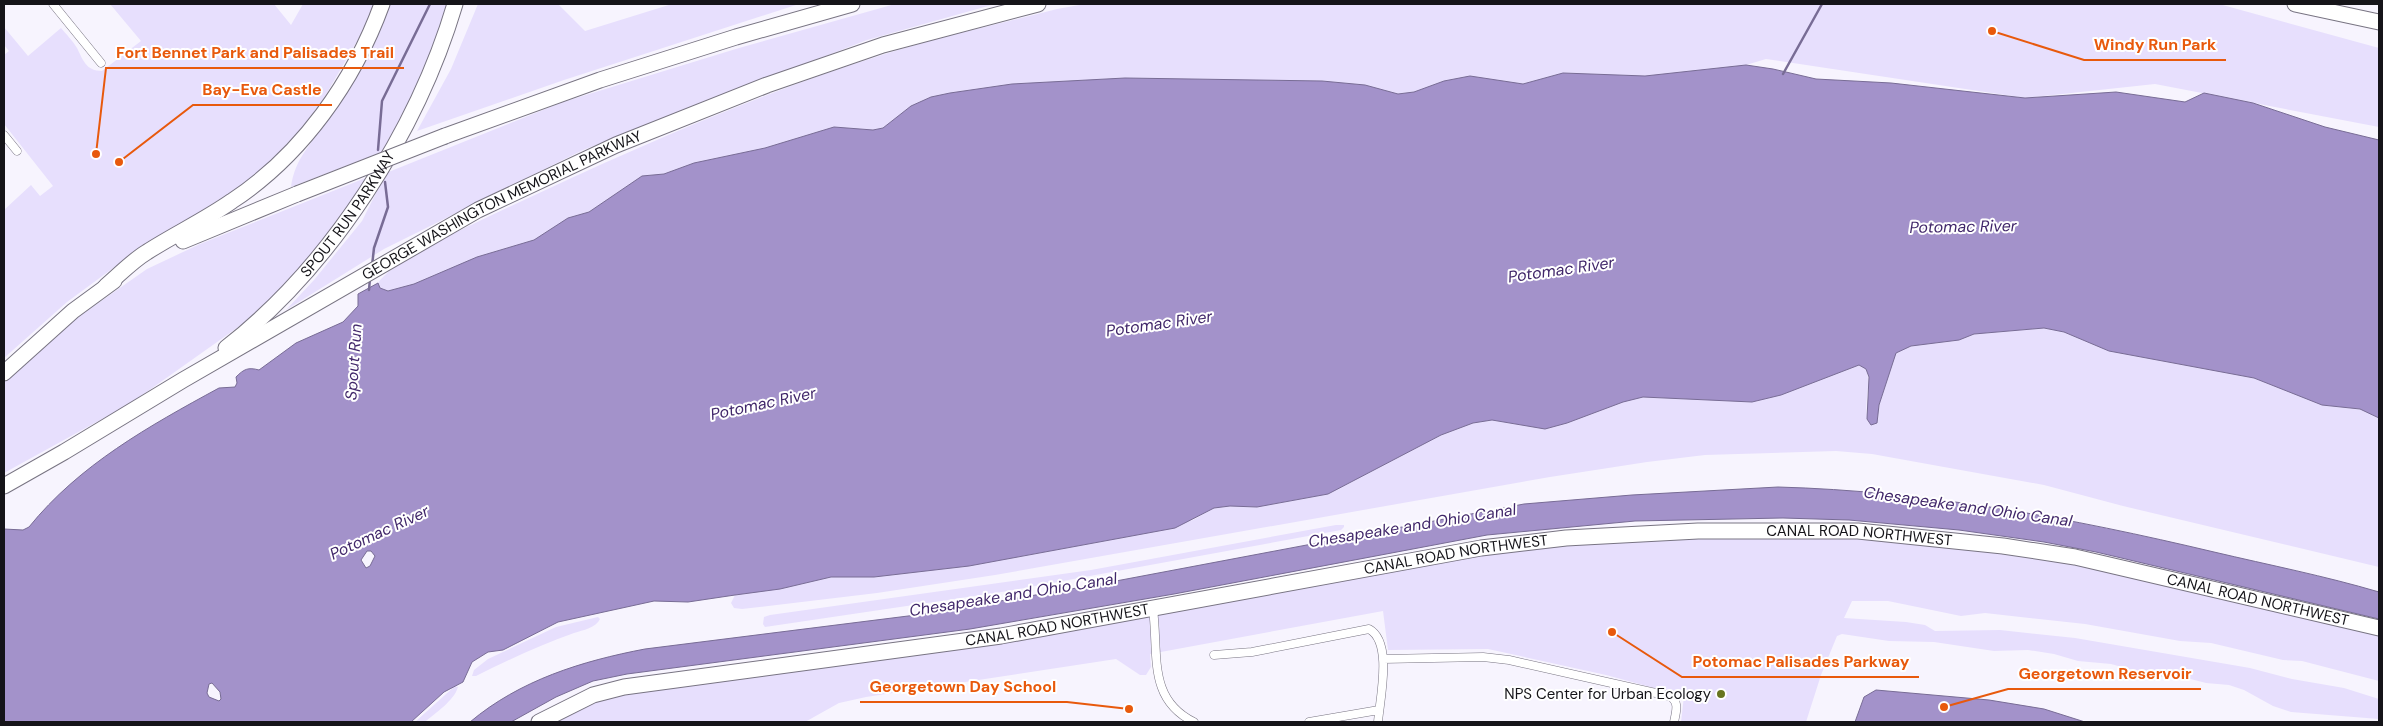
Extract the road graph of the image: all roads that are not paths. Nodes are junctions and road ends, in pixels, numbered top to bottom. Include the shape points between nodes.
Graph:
1 (53, 4) edge
2 (382, 4) edge
3 (455, 4) edge
4 (852, 4) edge
5 (1038, 4) edge
6 (2295, 4) edge
7 (2379, 22) edge
8 (101, 63) dead end
9 (4, 135) edge
10 (17, 151) dead end
11 (106, 286) junction
12 (4, 373) edge
13 (183, 380) junction
14 (4, 486) edge
15 (1153, 609) junction
16 (2379, 628) edge
17 (1214, 656) dead end
18 (1383, 659) junction
19 (1379, 710) junction
20 (539, 722) edge
21 (1194, 722) edge
22 (1309, 722) edge
23 (1378, 722) edge
24 (1674, 722) edge

1 - 8 street
2 - 11 highway via 346,80 322,115 290,152 243,194 145,252
3 - 13 highway, SPOUT RUN PARKWAY via 432,68 404,125 338,231 269,311
4 - 11 highway, bridge via 600,80 444,136 183,241
5 - 13 highway, GEORGE WASHINGTON MEMORIAL PARKWAY via 883,45 767,85 616,145 478,210
6 - 7 highway
9 - 10 street
11 - 12 highway via 62,320
13 - 14 highway, GEORGE WASHINGTON MEMORIAL PARKWAY
15 - 16 highway, CANAL ROAD NORTHWEST via 1519,542 1678,532 1820,530 1919,536 2050,553
15 - 20 highway, CANAL ROAD NORTHWEST via 946,645 617,688 586,698
15 - 21 street via 1162,691 1172,708
17 - 18 street via 1252,652 1369,629 1377,635 1383,648
18 - 19 street
18 - 24 street via 1501,658 1669,696 1674,698 1677,706
19 - 22 street
19 - 23 street

